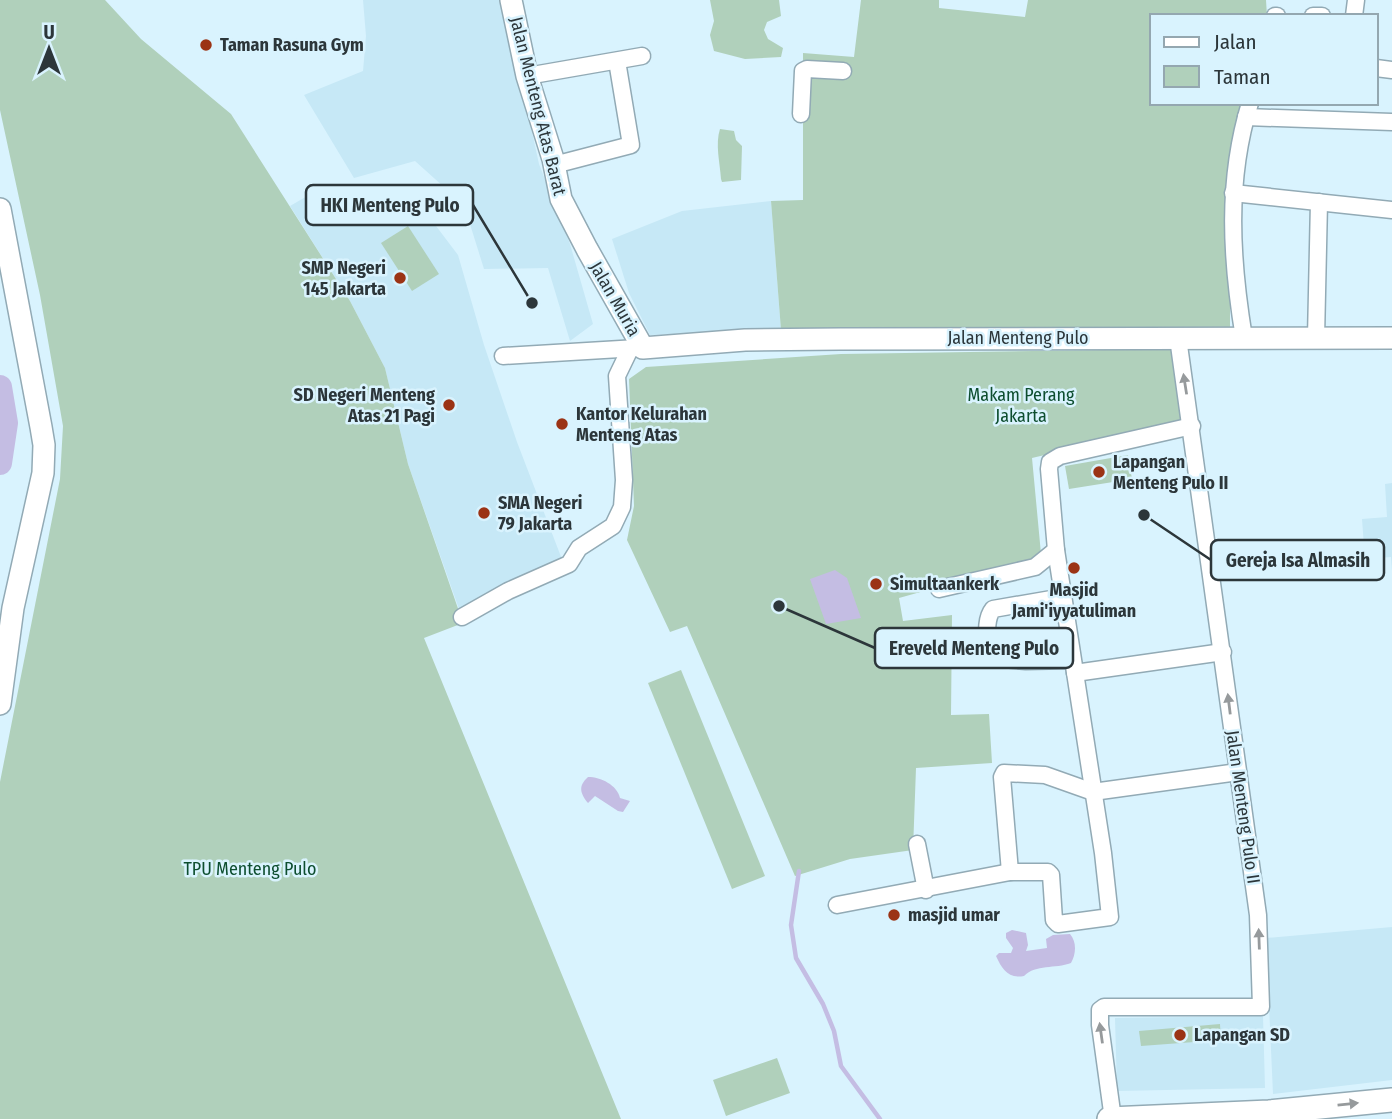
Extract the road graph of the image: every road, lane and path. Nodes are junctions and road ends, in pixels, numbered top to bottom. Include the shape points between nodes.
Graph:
1 (512, 0) edge
2 (642, 56) dead end
3 (617, 61) junction
4 (843, 71) dead end
5 (527, 76) junction
6 (1248, 110) edge
7 (801, 114) dead end
8 (1392, 122) edge
9 (554, 164) junction
10 (1233, 193) junction
11 (1319, 202) junction
12 (0, 209) edge
13 (1392, 210) edge
14 (587, 249) joint
15 (1178, 338) junction
16 (1244, 338) junction
17 (1316, 338) junction
18 (1392, 338) edge
19 (637, 348) junction
20 (511, 356) dead end
21 (1192, 426) junction
22 (1056, 550) junction
23 (939, 589) dead end
24 (1063, 597) junction
25 (462, 617) dead end
26 (1223, 652) junction
27 (1073, 667) junction
28 (0, 704) edge
29 (1238, 772) junction
30 (1093, 792) junction
31 (917, 844) dead end
32 (1010, 872) junction
33 (926, 890) junction
34 (837, 905) dead end
35 (1392, 1100) edge
36 (1111, 1119) edge

1 - 5 street, Jalan Menteng Atas Barat
2 - 3 street
3 - 5 street
3 - 9 street via 631,145
4 - 7 street via 803,71
5 - 9 street, Jalan Menteng Atas Barat
6 - 8 street
6 - 10 street
9 - 14 street, Jalan Menteng Atas Barat via 561,200
10 - 11 street
10 - 16 street via 1236,289
11 - 13 street
11 - 17 street
12 - 28 street via 44,460 13,608
14 - 19 street, Jalan Muria
15 - 16 street, Jalan Menteng Pulo
15 - 19 street, Jalan Menteng Pulo via 745,340
21 -> 15 street, Jalan Menteng Pulo II
16 - 17 street, Jalan Menteng Pulo
17 - 18 street, Jalan Menteng Pulo
19 - 20 street
19 - 25 street via 617,376 624,480 622,507 612,526 579,548 569,565
21 - 22 street via 1050,462
21 - 26 street, Jalan Menteng Pulo II
22 - 23 street via 1035,567
22 - 24 street
24 - 27 street
24 - 27 street via 993,609 988,619 988,654 990,658
26 - 27 street
29 -> 26 street, Jalan Menteng Pulo II
27 - 30 street
29 - 30 street
36 -> 29 street, Jalan Menteng Pulo II via 1100,1026 1104,1007 1261,1007 1258,915
30 - 32 street via 1045,775 1002,774
30 - 32 street via 1110,917 1058,924 1051,875
31 - 33 street
32 - 33 street
33 - 34 street
36 -> 35 main road via 1269,1112

